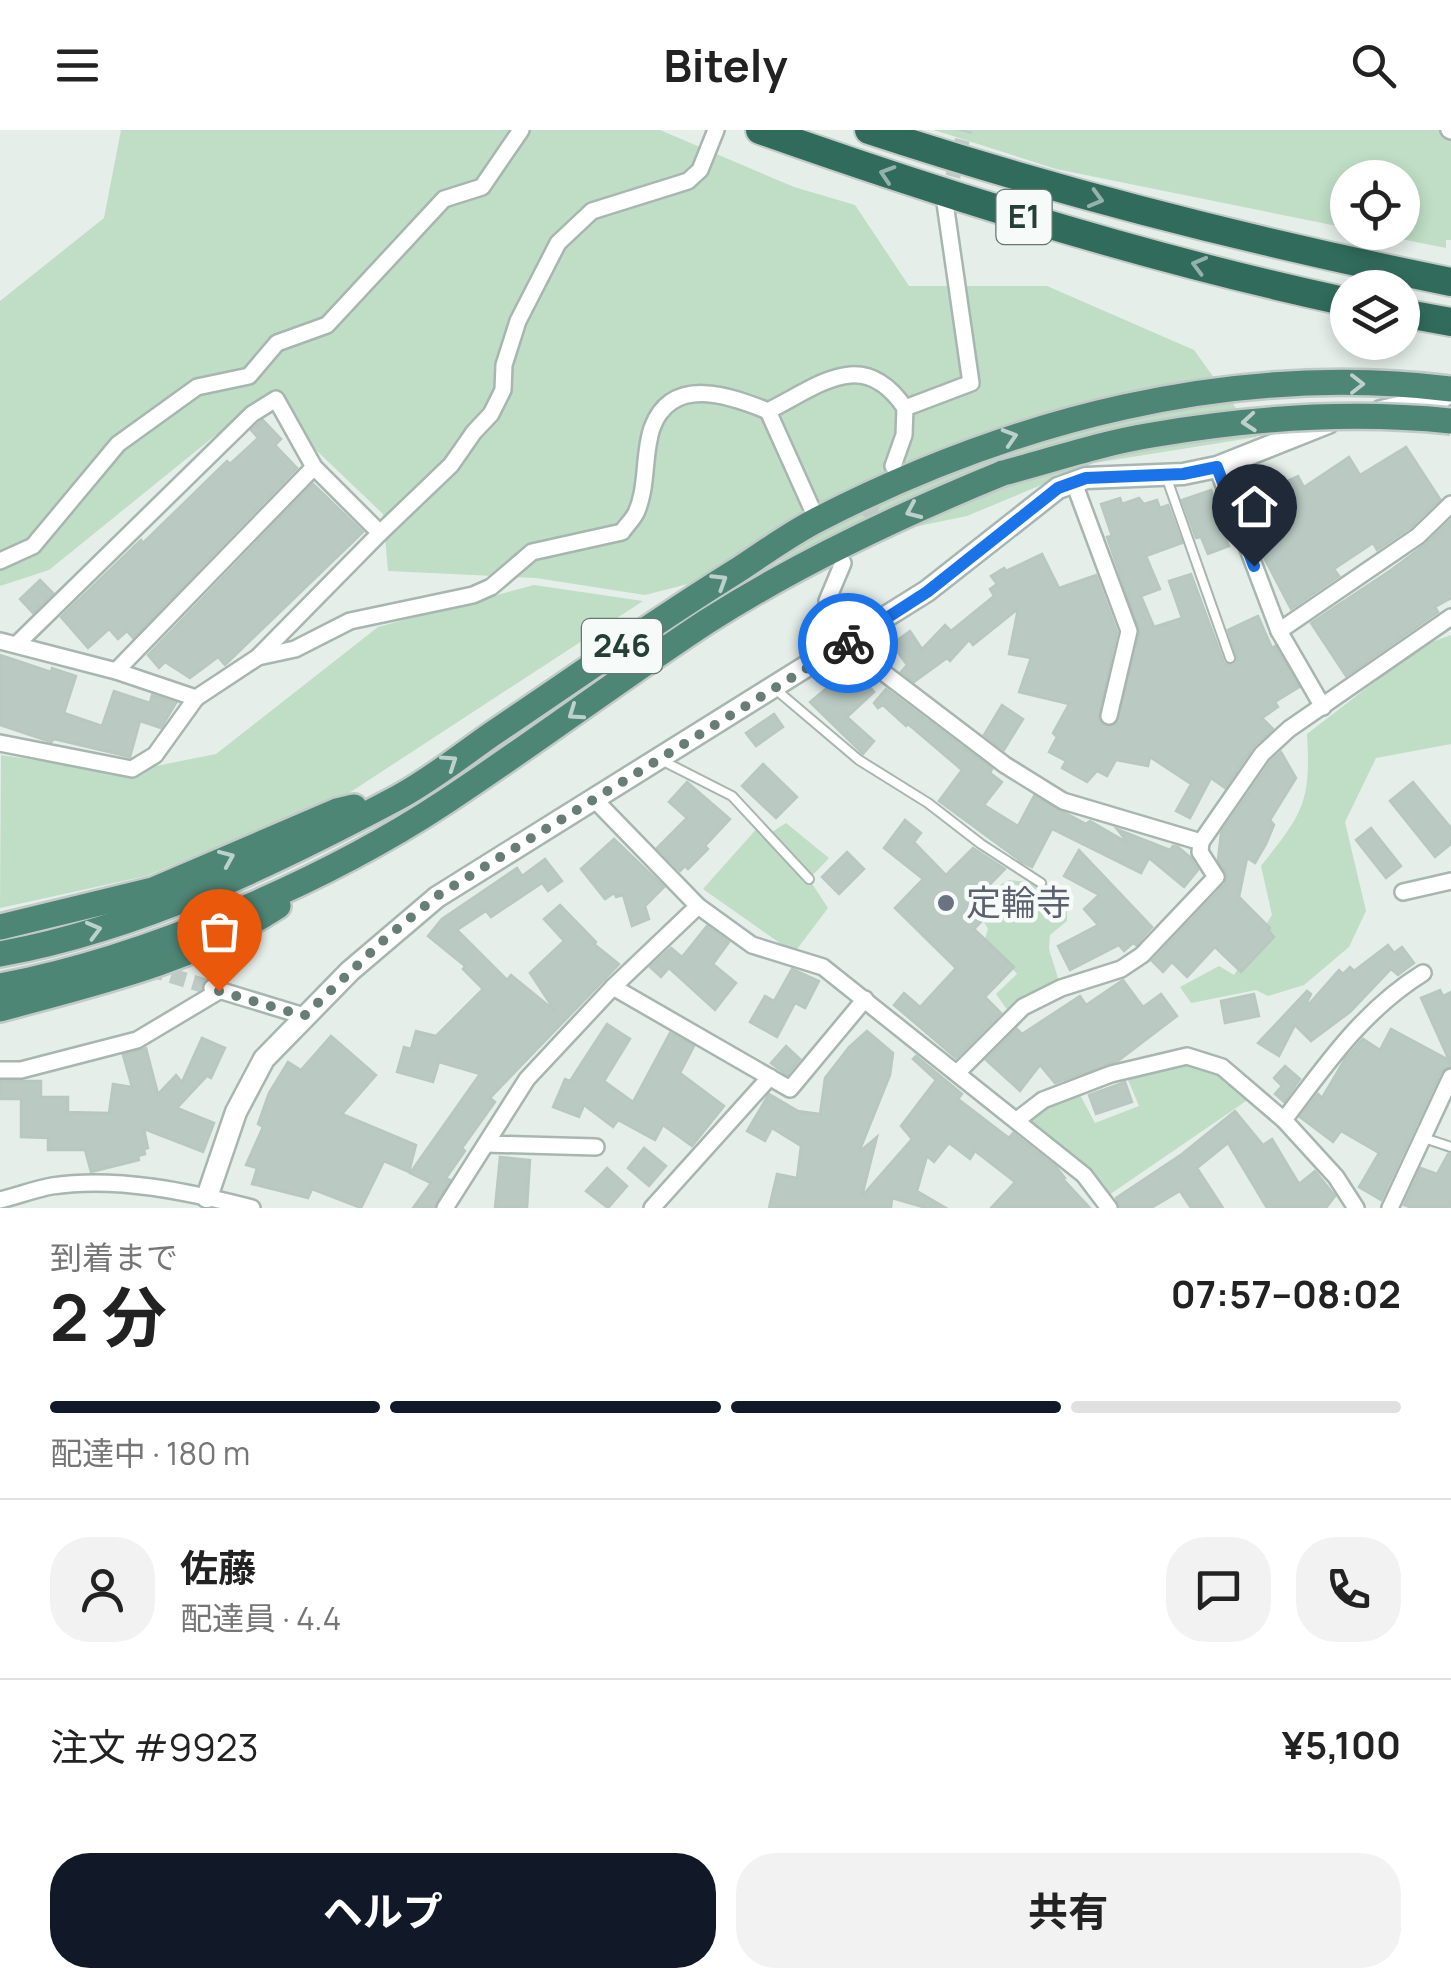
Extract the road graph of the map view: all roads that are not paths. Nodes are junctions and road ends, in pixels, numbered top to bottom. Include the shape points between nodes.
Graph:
1 (521, 130) edge
2 (716, 130) edge
3 (760, 130) edge
4 (869, 130) edge
5 (946, 203) tunnel mouth
6 (1451, 282) edge
7 (1330, 298) edge
8 (1420, 316) edge
9 (1451, 322) edge
10 (1451, 390) edge
11 (905, 408) junction
12 (768, 411) junction
13 (1451, 421) edge
14 (892, 466) dead end
15 (314, 467) junction
16 (1217, 467) junction
17 (1166, 475) junction
18 (1074, 482) junction
19 (1451, 504) edge
20 (817, 520) junction
21 (380, 533) junction
22 (0, 561) edge
23 (843, 563) dead end
24 (1451, 617) edge
25 (1280, 631) junction
26 (0, 640) edge
27 (18, 643) junction
28 (846, 644) junction
29 (258, 656) junction
30 (1230, 658) dead end
31 (116, 671) junction
32 (774, 688) junction
33 (196, 698) junction
34 (1323, 707) junction
35 (1108, 716) dead end
36 (0, 743) edge
37 (659, 759) junction
38 (395, 798) junction
39 (594, 799) junction
40 (1201, 842) junction
41 (357, 853) junction
42 (809, 879) dead end
43 (1451, 881) edge
44 (1041, 883) dead end
45 (1403, 892) dead end
46 (698, 906) junction
47 (0, 926) edge
48 (0, 954) edge
49 (1423, 973) dead end
50 (0, 986) edge
51 (613, 987) junction
52 (865, 1000) junction
53 (0, 1009) edge
54 (304, 1016) junction
55 (0, 1070) edge
56 (958, 1072) junction
57 (770, 1077) junction
58 (1451, 1077) edge
59 (1017, 1120) junction
60 (1284, 1120) junction
61 (1424, 1138) junction
62 (486, 1144) junction
63 (1451, 1147) edge
64 (596, 1148) dead end
65 (0, 1200) edge
66 (207, 1202) edge
67 (252, 1208) edge
68 (446, 1208) edge
69 (652, 1208) edge
70 (1109, 1208) edge
71 (1356, 1208) edge
72 (1390, 1208) edge

1 - 22 street via 482,187 444,199 327,325 277,343 248,376 197,387 118,444 32,546
2 - 21 street via 700,170 688,181 592,212 558,243 518,321 491,414 451,465
7 -> 3 highway, E1 via 964,200
4 -> 6 highway, E1 via 1136,210
5 - 11 street via 971,383
8 - 9 highway
10 - 16 street via 1314,426
20 -> 10 highway, 246 via 996,441 1111,408 1262,387
11 - 12 street via 890,386 872,376 841,374
11 - 14 street
12 - 20 street
12 - 29 street via 729,395 697,392 673,401 653,425 636,512 622,532 532,552 473,595 350,621 295,649
13 -> 41 highway, 246, bridge via 1232,423 1148,435 1003,473 850,539 708,621 442,804
15 - 21 street
15 - 27 street via 276,400 252,414
15 - 31 street
16 - 17 street
16 - 25 street
17 - 18 street
17 - 30 lane
18 - 28 street
18 - 35 street via 1129,631
19 - 25 street via 1418,536
38 -> 20 highway, 246
21 - 29 street
23 - 28 street via 827,602 830,631
24 - 34 street
25 - 34 street
26 - 27 street
27 - 31 street
28 - 32 street
28 - 40 street via 1004,765 1064,801
29 - 33 street
31 - 33 street
32 - 37 street
32 - 44 lane via 858,760
33 - 36 street via 155,755 132,769
34 - 40 street via 1262,754
37 - 39 street
37 - 42 lane via 732,796
47 -> 38 highway via 154,890 337,811
48 -> 38 highway, 246 via 126,921 231,882
39 - 46 street
39 - 54 street via 437,896
40 - 56 street via 1216,877 1142,955 1022,1006
41 - 50 highway, 246 via 249,906 136,949
41 - 53 highway via 240,930 140,972
43 - 45 street
46 - 51 street
46 - 52 street via 752,945 823,967
49 - 60 street via 1349,1035
51 - 57 street
51 - 62 street via 528,1079
52 - 56 street
52 - 57 street via 790,1089
54 - 55 street via 215,989 137,1040
54 - 66 street via 264,1058 243,1098
56 - 59 street
57 - 69 street
58 - 61 street
59 - 60 street via 1042,1100 1111,1074 1188,1056 1222,1068
59 - 70 street via 1084,1174
60 - 71 street
61 - 63 lane
61 - 72 street
62 - 64 street
62 - 68 street
65 - 66 street via 54,1186 104,1185
66 - 67 street

